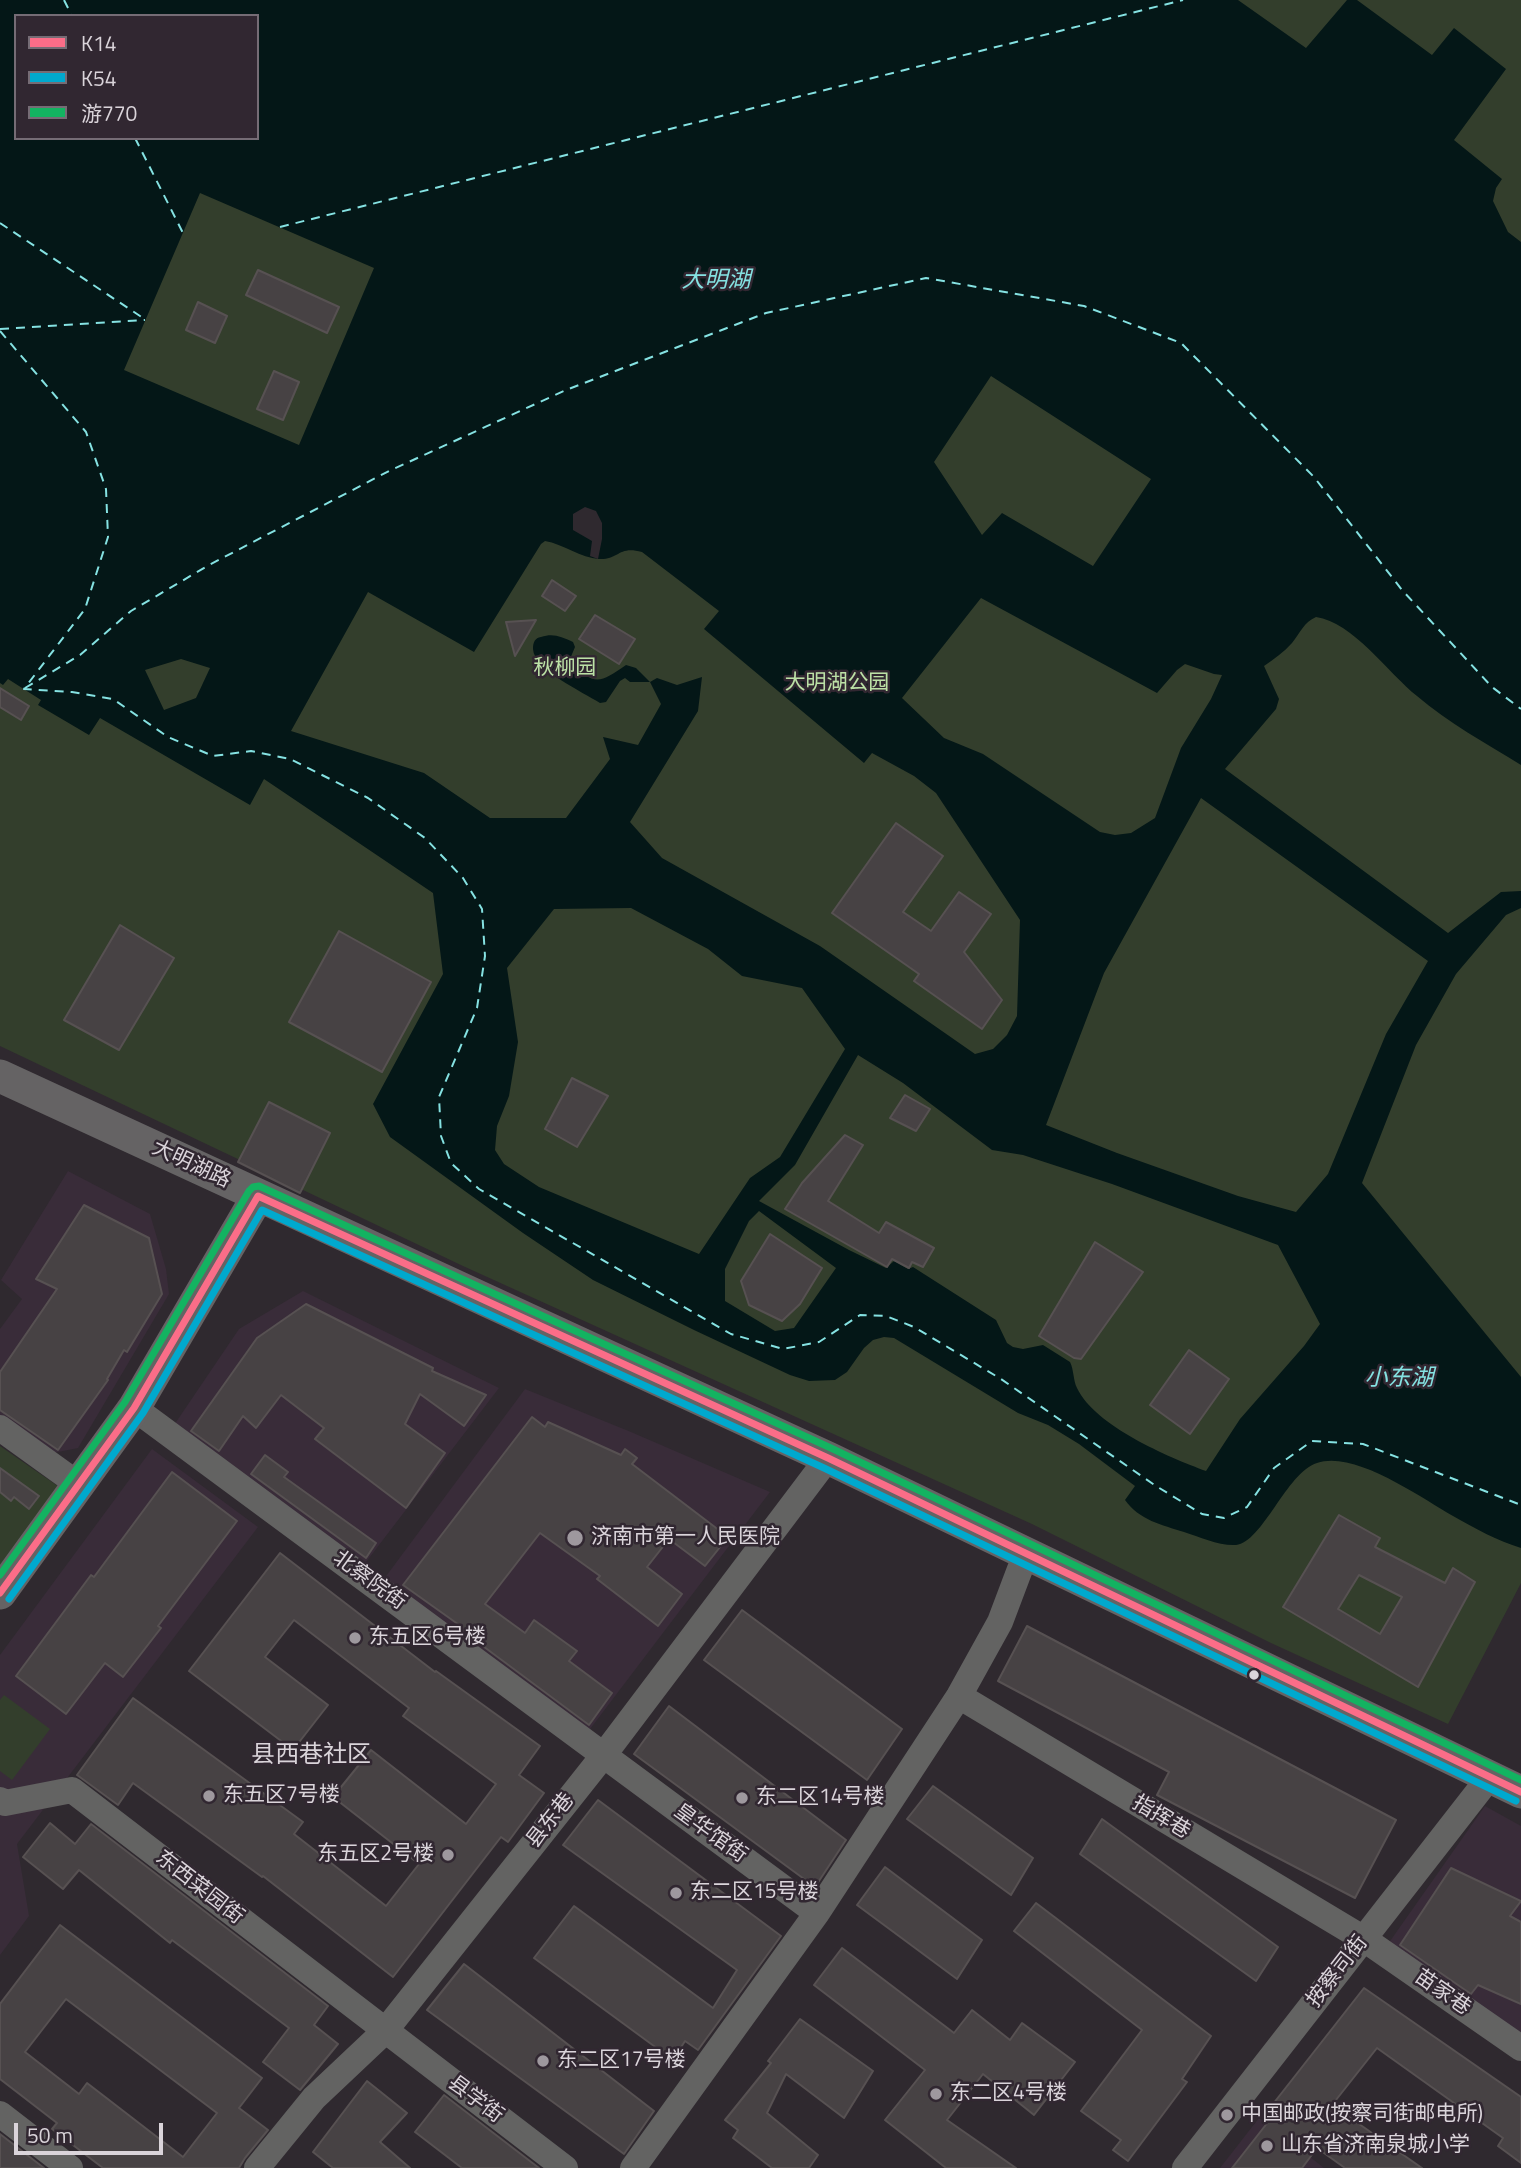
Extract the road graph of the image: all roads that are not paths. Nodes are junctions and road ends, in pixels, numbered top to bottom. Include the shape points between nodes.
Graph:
1 (0, 1076) edge
2 (0, 1094) edge
3 (253, 1203) junction
4 (134, 1408) junction
5 (0, 1428) edge
6 (822, 1467) junction
7 (79, 1485) junction
8 (1020, 1569) junction
9 (0, 1593) edge
10 (959, 1696) junction
11 (603, 1755) junction
12 (1485, 1778) junction
13 (1521, 1793) edge
14 (0, 1800) edge
15 (1521, 1802) edge
16 (817, 1913) junction
17 (1364, 1939) junction
18 (385, 2031) junction
19 (1521, 2048) edge
20 (0, 2114) edge
21 (70, 2168) edge
22 (257, 2168) edge
23 (565, 2168) edge
24 (633, 2168) edge
25 (1185, 2168) edge

1 - 3 main road, 大明湖路
2 - 3 main road, 大明湖路
3 - 4 main road
3 - 6 main road, 大明湖路
4 - 7 main road
4 - 11 street, 北察院街
5 - 7 street
6 - 8 main road, 大明湖路
6 - 11 street, 县东巷
6 - 12 main road, 大明湖路
7 - 9 main road
8 - 10 street via 1000,1622
8 - 12 main road, 大明湖路 via 1405,1756
10 - 16 street
10 - 17 street, 指挥巷
11 - 16 street, 皇华馆街
11 - 18 street, 县东巷
12 - 13 main road, 大明湖路
12 - 15 main road, 大明湖路
12 - 17 street, 按察司街
14 - 18 street, 东西菜园街 via 5,1803 72,1790
16 - 24 street
17 - 19 street, 苗家巷
17 - 25 street, 按察司街
18 - 22 street, 县东巷 via 314,2098
18 - 23 street, 县学街
20 - 21 street

